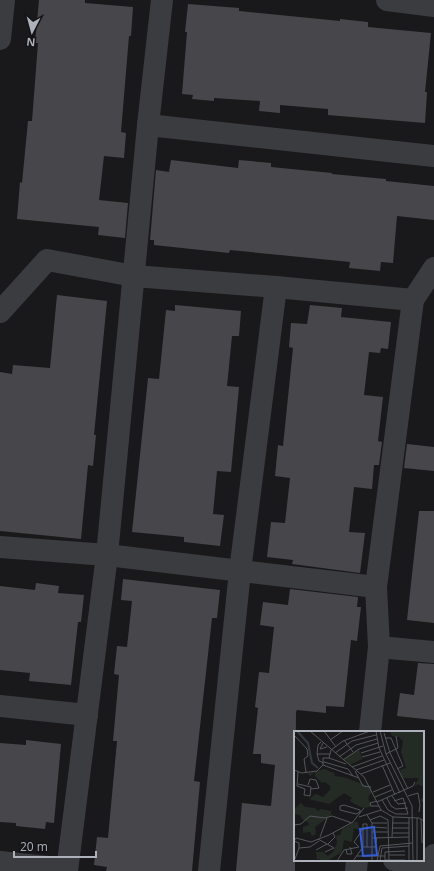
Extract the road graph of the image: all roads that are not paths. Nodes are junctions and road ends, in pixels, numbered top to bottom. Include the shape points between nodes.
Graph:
1 (4, 0) edge
2 (162, 0) edge
3 (387, 0) edge
4 (434, 6) edge
5 (0, 39) edge
6 (148, 125) junction
7 (434, 156) edge
8 (434, 268) edge
9 (134, 276) junction
10 (276, 287) junction
11 (413, 300) junction
12 (0, 312) edge
13 (0, 546) edge
14 (107, 555) junction
15 (240, 571) junction
16 (376, 587) junction
17 (379, 647) junction
18 (434, 652) edge
19 (0, 706) edge
20 (87, 715) junction
21 (370, 731) edge
22 (434, 855) edge
23 (357, 861) edge
24 (406, 861) edge
25 (0, 862) edge
26 (67, 870) edge
27 (209, 871) edge
28 (356, 871) edge

1 - 5 street
2 - 6 street
3 - 4 street
6 - 7 street
6 - 9 street
8 - 11 street
9 - 10 street
9 - 12 street via 47,260
9 - 14 street
10 - 11 street
10 - 15 street
11 - 16 street
13 - 14 street
14 - 15 street
14 - 20 street
15 - 16 street
15 - 27 street
16 - 17 street
17 - 18 street
17 - 21 street
19 - 20 street
20 - 26 street
22 - 24 street via 429,863
23 - 28 street
25 - 26 street

